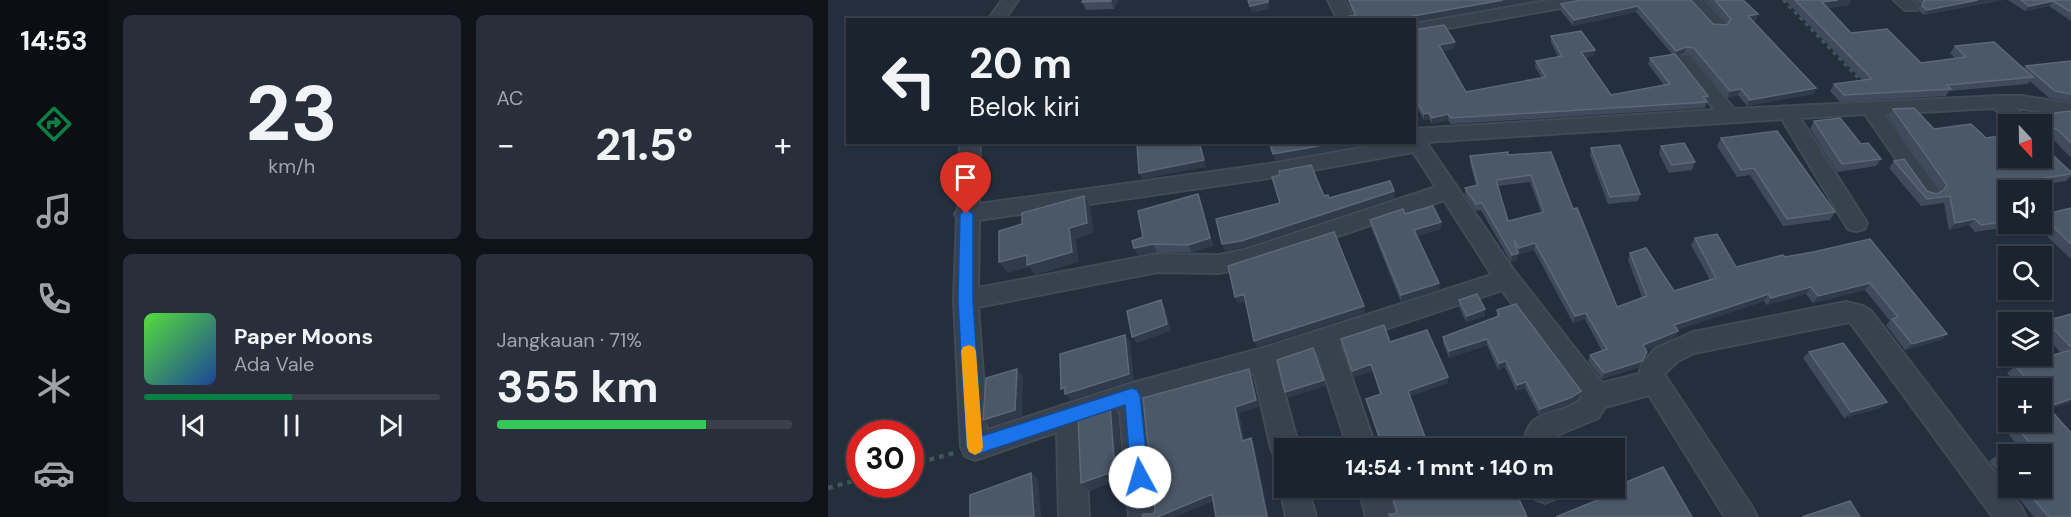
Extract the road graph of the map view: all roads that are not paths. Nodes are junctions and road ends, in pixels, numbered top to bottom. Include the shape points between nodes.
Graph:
1 (1010, 0) edge
2 (1336, 0) edge
3 (1578, 0) edge
4 (1695, 0) edge
5 (997, 18) edge
6 (1345, 18) edge
7 (1719, 26) edge
8 (1416, 28) edge
9 (1684, 60) dead end
10 (1999, 102) junction
11 (1880, 109) junction
12 (2071, 110) edge
13 (1787, 112) junction
14 (2011, 114) edge
15 (1729, 115) junction
16 (1416, 140) edge
17 (970, 144) edge
18 (1397, 144) edge
19 (1448, 191) junction
20 (1929, 191) edge
21 (966, 214) junction
22 (1856, 223) dead end
23 (1507, 279) junction
24 (966, 300) junction
25 (1325, 338) junction
26 (1263, 359) junction
27 (1655, 382) junction
28 (1132, 395) junction
29 (1598, 395) junction
30 (1070, 416) junction
31 (1283, 438) edge
32 (1359, 438) edge
33 (1539, 438) edge
34 (1296, 498) edge
35 (1376, 498) edge
36 (1074, 517) edge
37 (1144, 517) edge
38 (1301, 517) edge
39 (1381, 517) edge
40 (1742, 517) edge
41 (2011, 517) edge

1 - 5 street
2 - 6 street
3 - 8 street
4 - 7 street
9 - 15 street
10 - 11 street
10 - 12 street
10 - 14 street
11 - 13 street
11 - 20 street
13 - 15 street
13 - 22 street
15 - 16 street
16 - 19 street
17 - 21 street
18 - 21 street via 1269,171
19 - 23 street
19 - 24 street via 1219,264 1157,263
21 - 24 street
23 - 25 street
23 - 29 street
24 - 30 street via 975,447
25 - 26 street
25 - 32 street
26 - 28 street
26 - 31 street
27 - 29 street
27 - 40 street
27 - 41 street via 1651,372 1672,350 1856,313
28 - 30 street
28 - 37 street
29 - 33 street via 1589,409 1545,427
30 - 36 street
34 - 38 street
35 - 39 street

